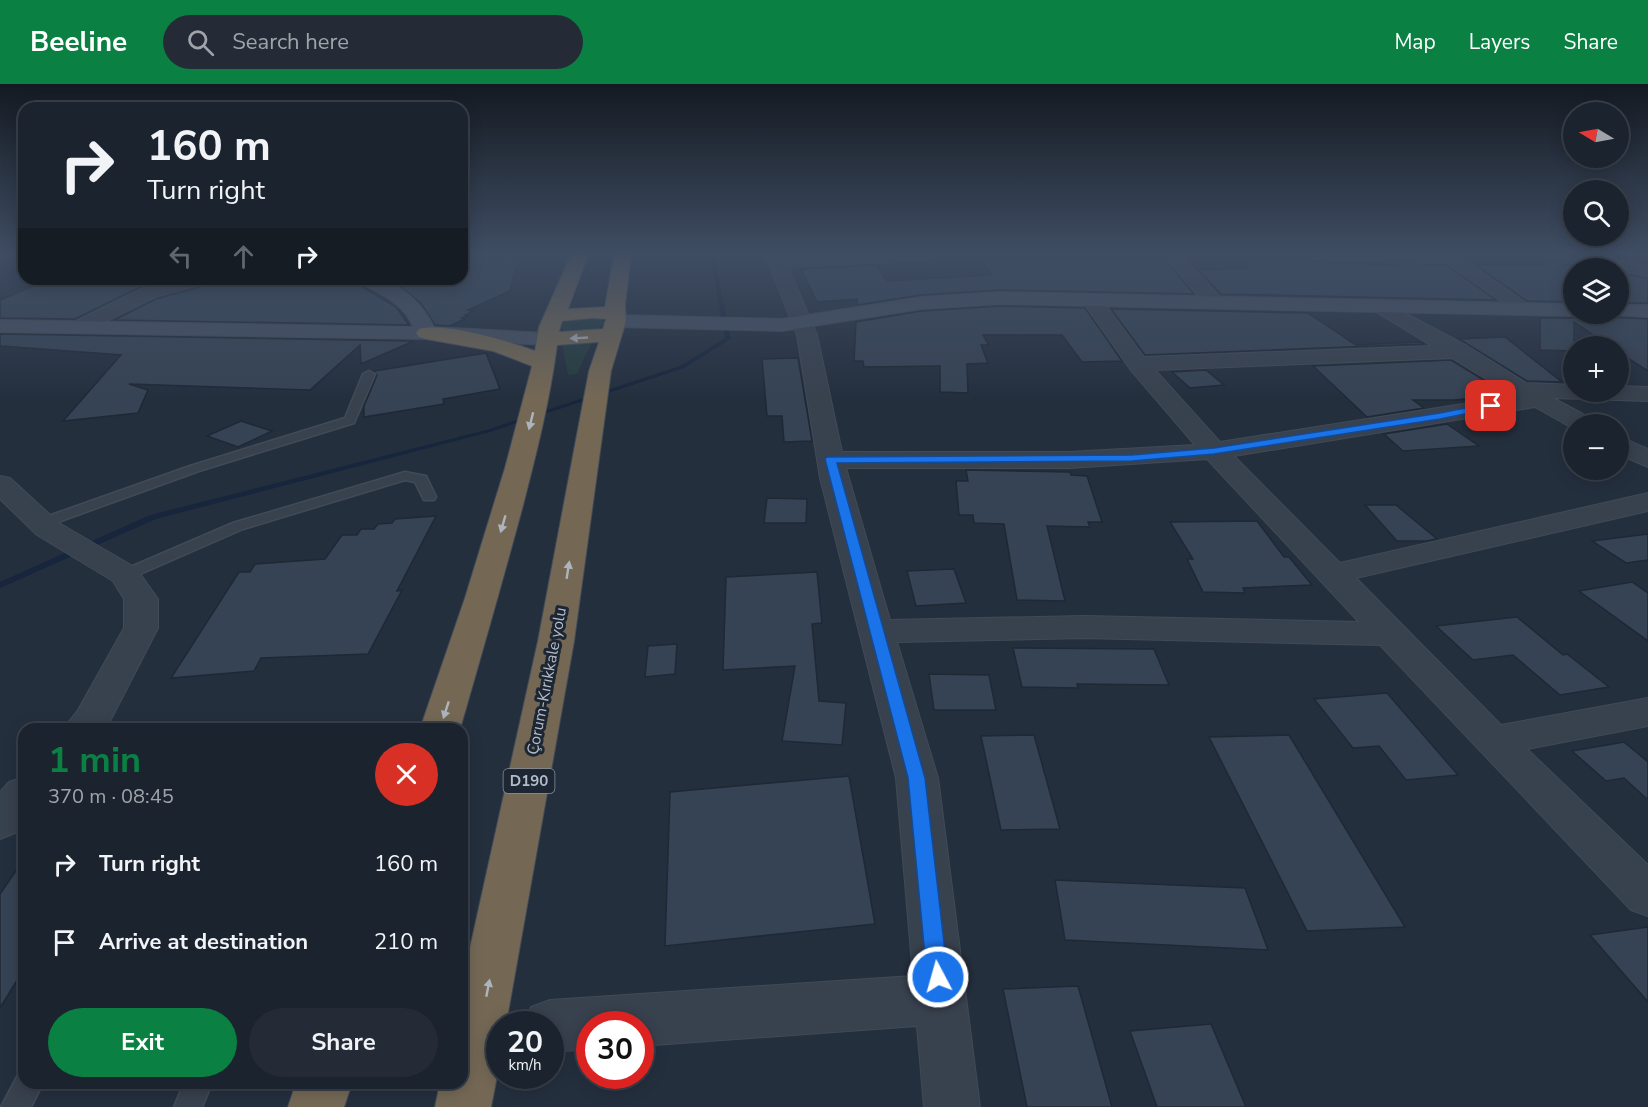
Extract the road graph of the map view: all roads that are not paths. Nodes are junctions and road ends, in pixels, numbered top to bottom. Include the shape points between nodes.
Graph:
1 (128, 303) edge
2 (407, 303) edge
3 (560, 303) edge
4 (617, 303) edge
5 (787, 303) edge
6 (925, 303) edge
7 (1094, 303) edge
8 (1271, 303) edge
9 (1516, 303) edge
10 (1380, 306) junction
11 (1526, 310) junction
12 (1563, 310) edge
13 (1629, 311) edge
14 (1648, 311) edge
15 (553, 316) junction
16 (614, 324) junction
17 (792, 324) junction
18 (0, 326) edge
19 (79, 327) junction
20 (426, 333) junction
21 (547, 339) junction
22 (1459, 351) junction
23 (1138, 364) junction
24 (543, 369) junction
25 (369, 374) dead end
26 (1648, 394) edge
27 (1529, 395) junction
28 (1564, 414) edge
29 (1629, 450) edge
30 (1214, 451) junction
31 (831, 459) junction
32 (1648, 459) edge
33 (4, 494) edge
34 (429, 497) dead end
35 (1648, 502) edge
36 (45, 526) junction
37 (115, 568) junction
38 (1333, 574) junction
39 (876, 631) junction
40 (1390, 634) junction
41 (1648, 712) edge
42 (89, 723) edge
43 (442, 723) edge
44 (1493, 741) junction
45 (18, 802) edge
46 (0, 821) edge
47 (1648, 895) edge
48 (940, 999) junction
49 (493, 1011) edge
50 (564, 1025) edge
51 (486, 1042) edge
52 (25, 1089) edge
53 (196, 1089) edge
54 (322, 1089) edge
55 (15, 1107) edge
56 (188, 1107) edge
57 (316, 1107) edge
58 (463, 1107) edge
59 (952, 1107) edge

1 - 19 street
2 - 20 street via 422,320
3 - 15 highway
4 - 16 highway, Çorum-Kırıkkale yolu / D190
5 - 17 street
6 - 17 street
7 - 23 street
8 - 10 street
9 - 11 street
10 - 11 street
10 - 22 street
11 - 12 street
13 - 14 street
15 - 16 highway via 593,312
15 - 20 street
15 - 21 highway
16 - 17 street
16 -> 21 highway
49 -> 16 highway, Çorum-Kırıkkale yolu / D190 via 600,371
17 - 31 street via 807,335
18 - 19 street
19 - 20 street
20 - 21 street
20 - 24 highway via 515,348
21 - 24 highway
22 - 23 street
22 - 27 street
23 - 30 street
24 -> 43 highway via 482,598
25 - 36 lane via 350,420 144,484
26 - 27 street
27 - 28 street
27 - 30 street
29 - 32 street
30 - 31 street via 1132,458
30 - 38 street
31 - 39 street
33 - 36 street
34 - 37 lane via 421,479 405,476
35 - 38 street
36 - 37 street
37 - 42 street via 141,599 141,628
38 - 40 street
39 - 40 street via 1084,627
39 - 48 street via 917,778
40 - 44 street
41 - 44 street
44 - 47 street
45 - 46 street
48 - 50 street
48 - 59 street
51 - 58 highway, Çorum-Kırıkkale yolu / D190
52 - 55 lane
53 - 56 lane
54 - 57 highway

